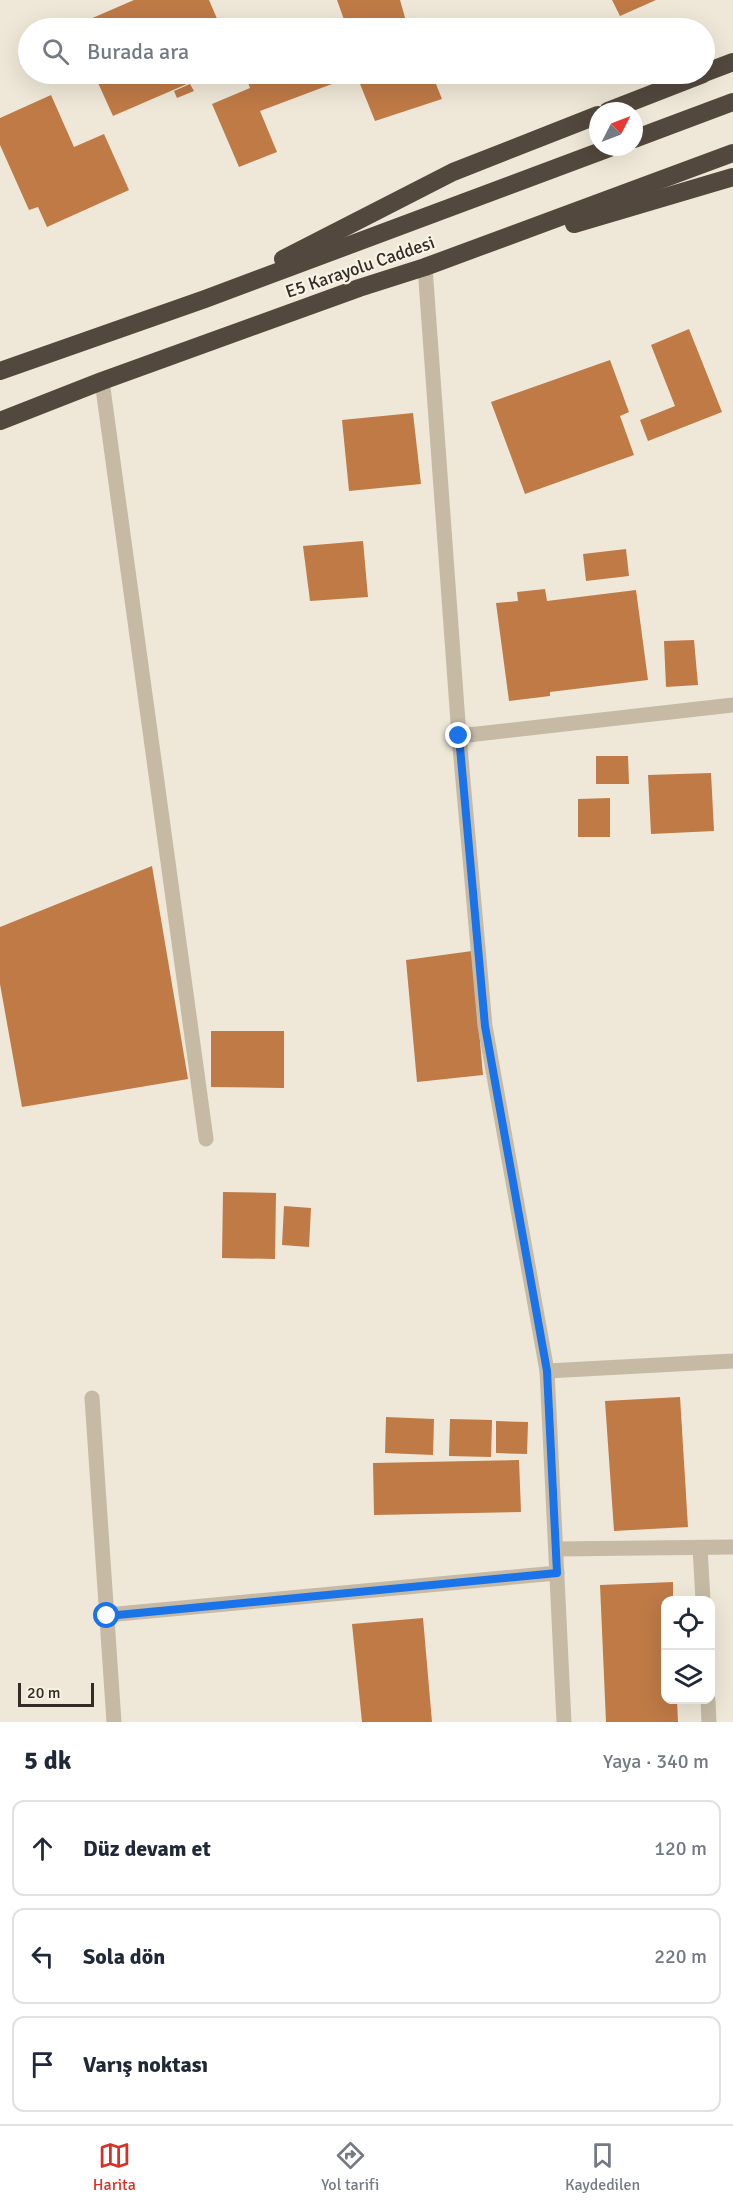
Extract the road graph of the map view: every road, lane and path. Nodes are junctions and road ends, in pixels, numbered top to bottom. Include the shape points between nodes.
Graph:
1 (733, 62) edge
2 (715, 69) edge
3 (676, 84) edge
4 (631, 102) edge
5 (733, 102) edge
6 (589, 119) edge
7 (643, 136) edge
8 (733, 153) edge
9 (589, 156) edge
10 (733, 177) edge
11 (425, 267) junction
12 (205, 298) junction
13 (0, 371) edge
14 (102, 381) junction
15 (0, 421) edge
16 (733, 705) edge
17 (459, 736) junction
18 (206, 1139) dead end
19 (733, 1362) edge
20 (547, 1371) junction
21 (92, 1398) dead end
22 (733, 1547) edge
23 (700, 1548) junction
24 (556, 1549) junction
25 (557, 1573) junction
26 (703, 1596) edge
27 (107, 1616) junction
28 (708, 1704) edge
29 (114, 1722) edge
30 (564, 1722) edge
31 (709, 1722) edge

1 - 2 highway
3 - 4 highway
5 - 7 highway
6 - 12 highway via 453,172
8 - 11 highway, E5 Karayolu Caddesi
9 - 12 highway, E5 Karayolu Caddesi
10 - 11 highway
11 - 14 highway, E5 Karayolu Caddesi
11 - 17 street
12 - 13 highway, E5 Karayolu Caddesi
14 - 15 highway, E5 Karayolu Caddesi
14 - 18 street
16 - 17 street
17 - 20 street via 485,1026
19 - 20 street
20 - 24 street
21 - 27 street
22 - 23 street
23 - 24 street
23 - 26 street
24 - 25 street
25 - 27 street
25 - 30 street
27 - 29 street
28 - 31 street

